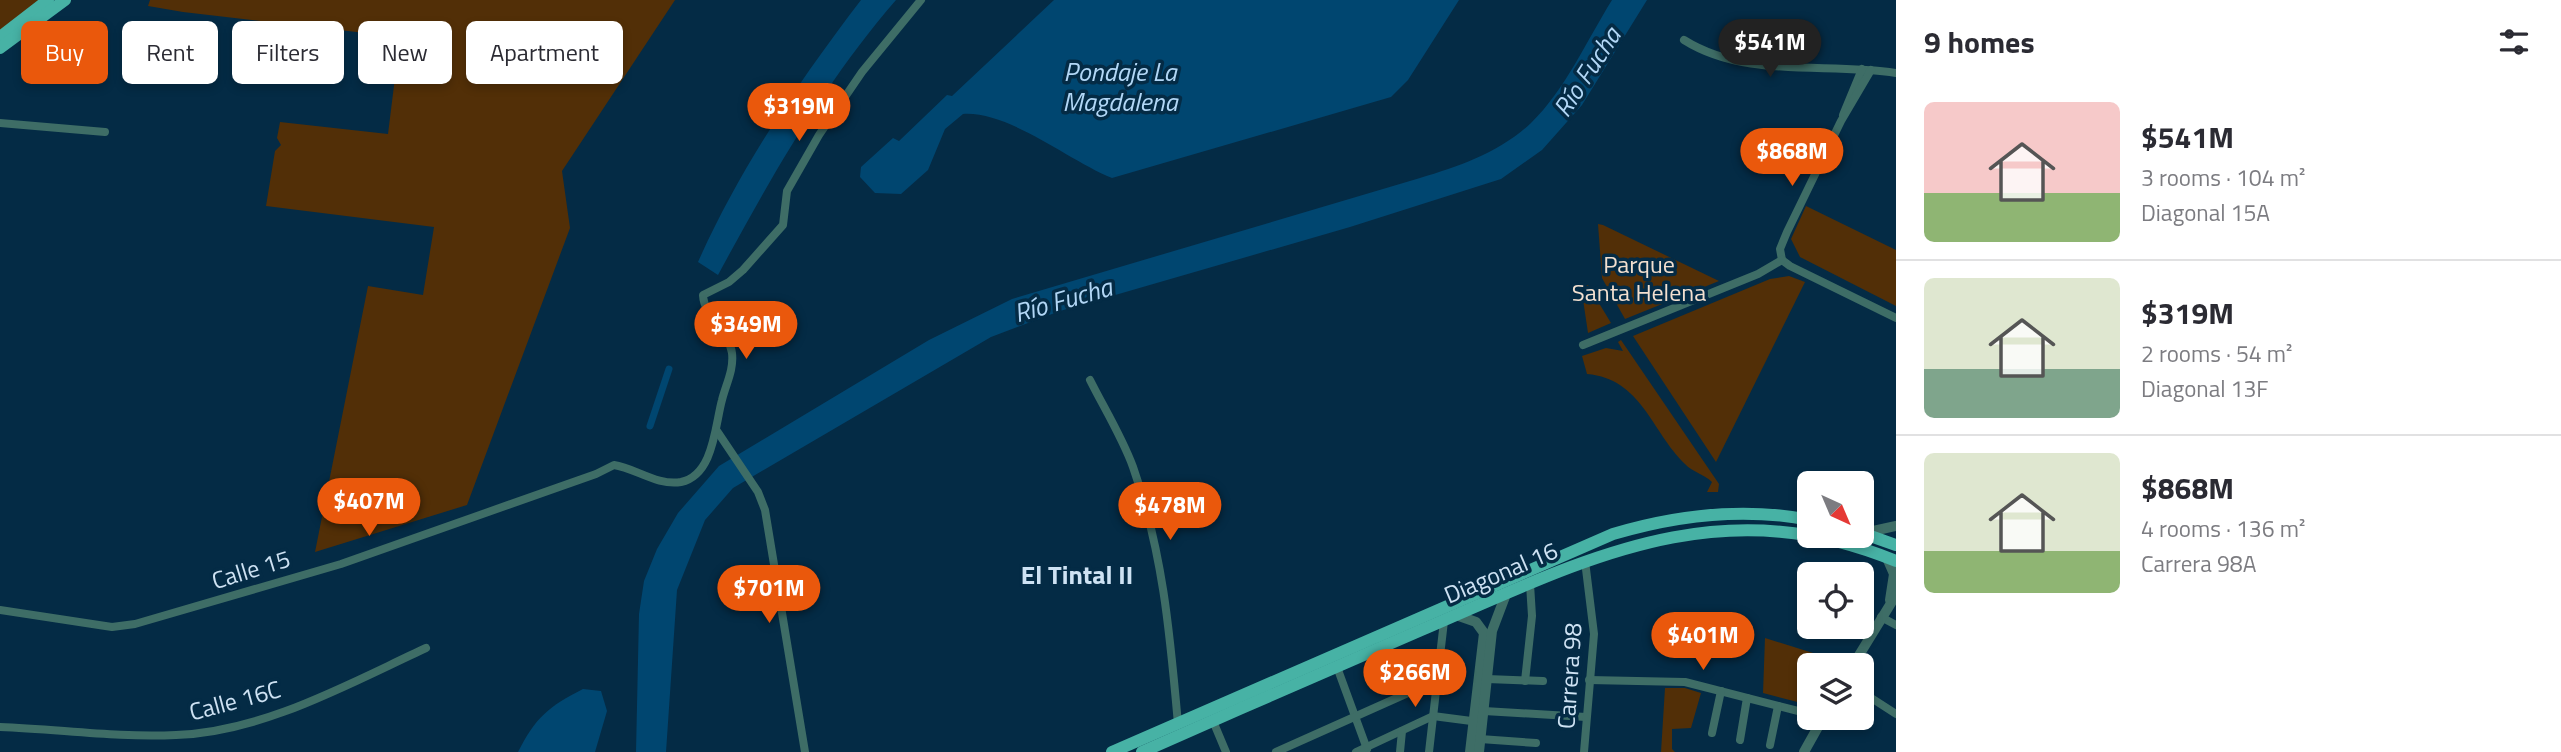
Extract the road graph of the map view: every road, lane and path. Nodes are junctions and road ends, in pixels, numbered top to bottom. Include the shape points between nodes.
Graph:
1 (48, 0) edge
2 (65, 0) edge
3 (921, 0) edge
4 (0, 37) edge
5 (1684, 40) dead end
6 (0, 48) edge
7 (1867, 70) junction
8 (1896, 73) edge
9 (0, 122) edge
10 (105, 132) dead end
11 (1782, 260) junction
12 (1896, 317) edge
13 (1583, 345) dead end
14 (1090, 380) dead end
15 (717, 431) junction
16 (1797, 518) edge
17 (1896, 526) edge
18 (1874, 531) edge
19 (1874, 537) edge
20 (1896, 545) edge
21 (1892, 559) edge
22 (1585, 561) junction
23 (1530, 583) junction
24 (1506, 594) junction
25 (1896, 595) edge
26 (1889, 604) junction
27 (0, 611) edge
28 (1881, 617) junction
29 (1450, 618) junction
30 (1896, 625) edge
31 (426, 648) dead end
32 (1860, 653) edge
33 (1337, 667) junction
34 (1487, 679) junction
35 (1437, 680) junction
36 (1525, 681) junction
37 (1543, 681) dead end
38 (1589, 681) junction
39 (1721, 691) junction
40 (1747, 698) junction
41 (1874, 700) edge
42 (1778, 706) junction
43 (1483, 711) junction
44 (1797, 711) edge
45 (1896, 714) edge
46 (1356, 716) junction
47 (1433, 716) junction
48 (1586, 717) junction
49 (1213, 721) junction
50 (1478, 722) junction
51 (1178, 724) junction
52 (0, 727) edge
53 (1816, 730) edge
54 (1402, 731) junction
55 (1712, 733) dead end
56 (1480, 740) junction
57 (1740, 740) dead end
58 (1536, 743) dead end
59 (1770, 745) dead end
60 (1367, 749) edge
61 (805, 752) edge
62 (1112, 752) edge
63 (1142, 752) edge
64 (1226, 752) edge
65 (1276, 752) edge
66 (1356, 752) edge
67 (1400, 752) edge
68 (1429, 752) edge
69 (1470, 752) edge
70 (1479, 752) edge
71 (1584, 752) edge
72 (1804, 752) edge

1 - 4 main road
2 - 6 main road
3 - 15 street, Calle 15 via 862,72 819,135 787,191 783,225 743,270 703,295 732,353
5 - 7 street via 1714,56 1740,62
7 - 8 street
7 - 11 street via 1782,243
9 - 10 street
11 - 12 street
11 - 13 street
14 - 51 street via 1132,464 1153,533 1166,593
15 - 27 street, Calle 15 via 701,467 679,482 641,476 614,464 341,564 157,618 112,627
15 - 61 street via 765,510
16 - 51 main road, Diagonal 16 via 1720,514 1657,522 1613,534
17 - 18 street
19 - 20 main road
21 - 22 main road, Diagonal 16 via 1807,536 1745,530 1676,535
21 - 26 street via 1894,583
22 - 23 main road, Diagonal 16
22 - 38 street, Carrera 98 via 1594,619
23 - 24 main road, Diagonal 16
23 - 36 street via 1532,616
24 - 29 main road, Diagonal 16
24 - 34 street via 1494,624
25 - 26 street
26 - 28 street
28 - 30 street
28 - 32 street
29 - 33 main road, Diagonal 16
29 - 35 street
29 - 50 street via 1476,622 1484,634
31 - 52 street, Calle 16C via 332,691 223,729 176,735
33 - 46 street
33 - 49 main road, Diagonal 16
34 - 36 street
34 - 43 street
35 - 46 street
35 - 47 street
36 - 37 street
38 - 39 street via 1685,682
38 - 48 street, Carrera 98
39 - 40 street
39 - 55 street
40 - 42 street
40 - 57 street
41 - 45 street
42 - 44 street
42 - 59 street
43 - 48 street
43 - 50 street
46 - 60 street
46 - 65 street
47 - 50 street
47 - 54 street
47 - 68 street
48 - 71 street, Carrera 98
49 - 63 main road, Diagonal 16
49 - 64 street
50 - 56 street
50 - 69 street
51 - 62 main road, Diagonal 16
53 - 72 street
54 - 60 street
54 - 67 street
56 - 58 street
56 - 70 street
60 - 66 street

